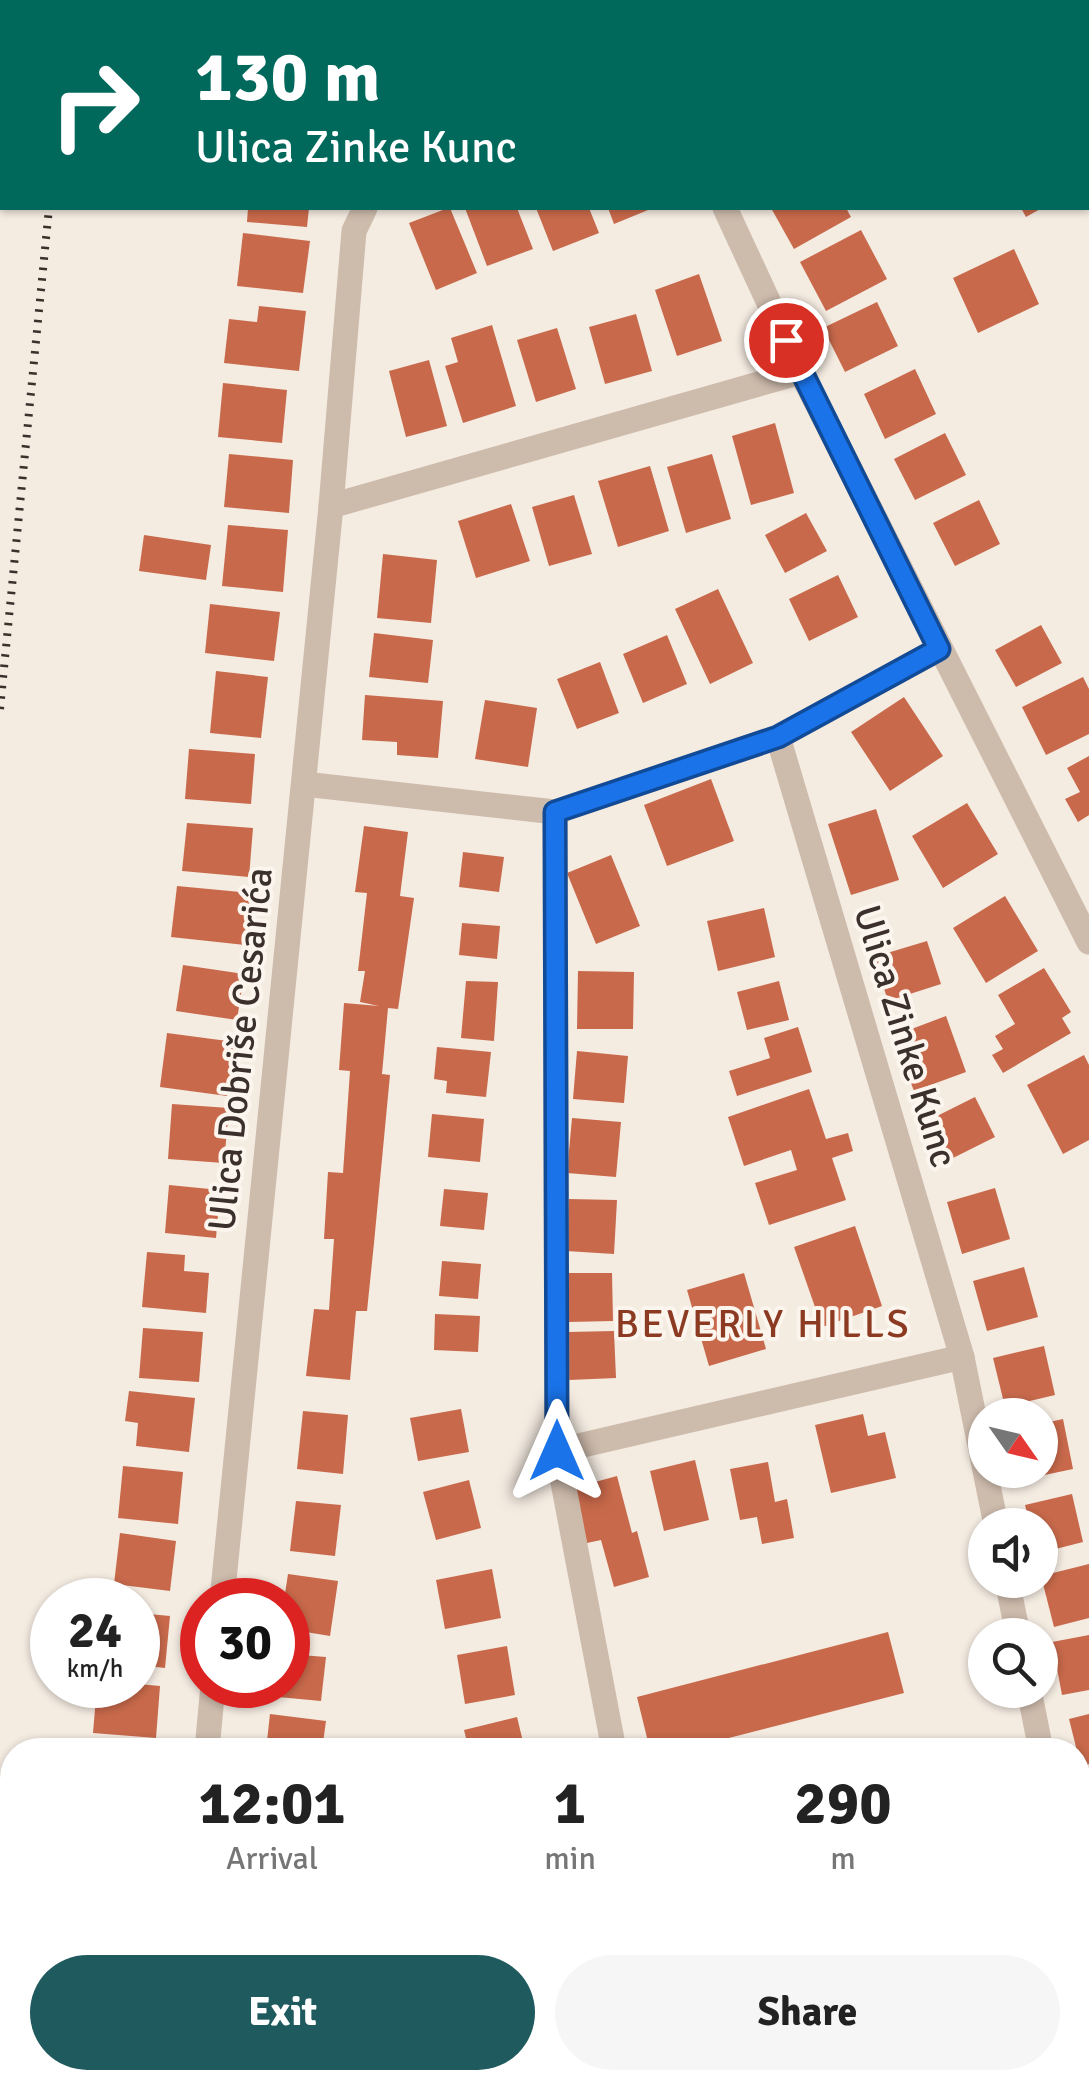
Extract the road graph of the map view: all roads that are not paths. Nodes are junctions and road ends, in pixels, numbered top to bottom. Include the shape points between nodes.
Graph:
1 (364, 210) edge
2 (726, 210) edge
3 (801, 372) junction
4 (331, 506) junction
5 (939, 649) junction
6 (778, 737) junction
7 (304, 784) junction
8 (555, 812) junction
9 (1089, 942) edge
10 (962, 1357) junction
11 (557, 1451) junction
12 (993, 1508) edge
13 (224, 1578) edge
14 (211, 1708) edge
15 (1033, 1708) edge
16 (208, 1738) edge
17 (612, 1738) edge
18 (1039, 1738) edge

1 - 4 street, Ulica Dobriše Cesarića via 354,231
2 - 3 street
3 - 4 street
3 - 5 street
4 - 7 street, Ulica Dobriše Cesarića
5 - 6 street
5 - 9 street
6 - 8 street
6 - 10 street, Ulica Zinke Kunc
7 - 8 street
7 - 13 street, Ulica Dobriše Cesarića
8 - 11 street
10 - 11 street
10 - 12 street, Ulica Zinke Kunc
11 - 17 street
14 - 16 street
15 - 18 street

